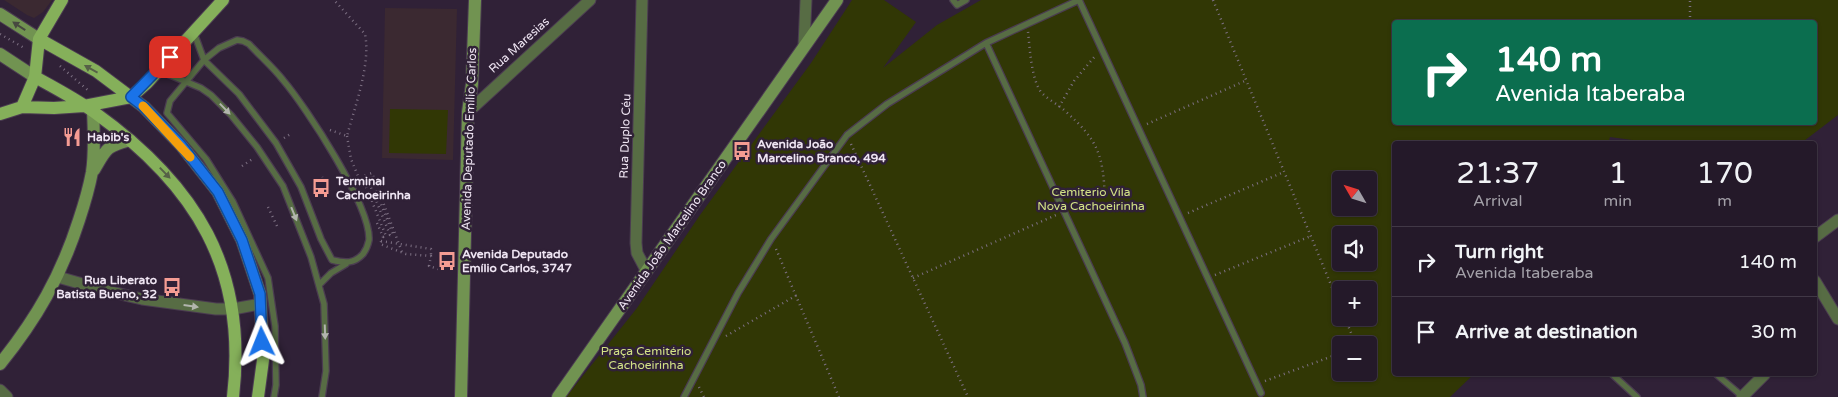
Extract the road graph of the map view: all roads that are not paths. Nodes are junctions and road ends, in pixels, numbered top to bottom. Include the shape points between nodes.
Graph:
1 (62, 0) edge
2 (223, 0) edge
3 (474, 0) edge
4 (590, 0) edge
5 (642, 0) edge
6 (806, 0) edge
7 (837, 0) edge
8 (953, 0) edge
9 (966, 0) edge
10 (1079, 0) edge
11 (0, 14) edge
12 (194, 32) junction
13 (39, 39) junction
14 (986, 43) junction
15 (804, 46) junction
16 (0, 54) edge
17 (204, 60) junction
18 (158, 70) junction
19 (35, 77) junction
20 (185, 83) junction
21 (131, 97) junction
22 (22, 107) junction
23 (89, 108) junction
24 (468, 112) junction
25 (0, 114) edge
26 (130, 140) junction
27 (92, 172) junction
28 (1838, 220) edge
29 (1817, 236) edge
30 (346, 264) junction
31 (646, 270) junction
32 (58, 277) junction
33 (1817, 283) edge
34 (320, 284) junction
35 (260, 304) junction
36 (233, 309) junction
37 (1838, 319) edge
38 (0, 364) edge
39 (1614, 376) edge
40 (1718, 376) edge
41 (1763, 376) edge
42 (0, 390) edge
43 (1261, 393) dead end
44 (7, 397) edge
45 (233, 397) edge
46 (258, 397) edge
47 (274, 397) edge
48 (322, 397) edge
49 (462, 397) edge
50 (558, 397) edge
51 (684, 397) edge
52 (1143, 397) edge
53 (1637, 397) edge
54 (1742, 397) edge

1 - 13 main road
2 - 12 main road
3 - 24 main road, Avenida Deputado Emílio Carlos
4 - 24 street, Rua Maresias
5 - 31 street, Rua Duplo Céu via 636,243
6 - 15 street
7 - 15 main road, Avenida João Marcelino Branco
8 - 9 lane via 957,5
10 - 14 lane
10 - 43 lane
13 -> 11 main road
12 - 17 lane
12 - 18 main road
13 - 19 main road
21 -> 13 main road via 96,71
14 - 51 lane via 886,104 847,136 771,239 738,293
14 - 52 lane via 1124,344
15 - 31 main road, Avenida João Marcelino Branco
16 - 19 main road
17 - 20 lane
17 - 30 lane via 239,94 264,126 295,174 332,260
17 - 30 lane via 219,48 243,40 284,80 341,166 361,208 368,246
18 - 20 lane
18 - 21 main road
19 - 22 main road
19 - 23 main road
20 -> 34 lane via 211,94 261,153 283,186
20 - 47 lane via 170,101 166,113 206,159 233,202 268,278 275,326
21 - 23 main road
21 - 35 main road via 181,145 218,192 242,240 260,294
22 - 23 main road
22 - 25 main road
23 - 26 main road
23 - 27 main road via 94,138
24 - 49 main road, Avenida Deputado Emílio Carlos
26 - 27 main road via 106,149
26 -> 36 main road via 174,183 194,208 221,265
27 - 32 main road
28 - 29 street
30 - 34 lane
31 - 50 main road, Avenida João Marcelino Branco
32 -> 36 street via 142,299
32 - 38 main road
33 - 37 street
34 -> 48 lane via 324,304 326,371
35 - 36 street
35 - 46 main road via 263,360
36 - 45 main road via 236,341
39 - 53 lane
40 - 54 lane
41 - 54 street
42 - 44 street

